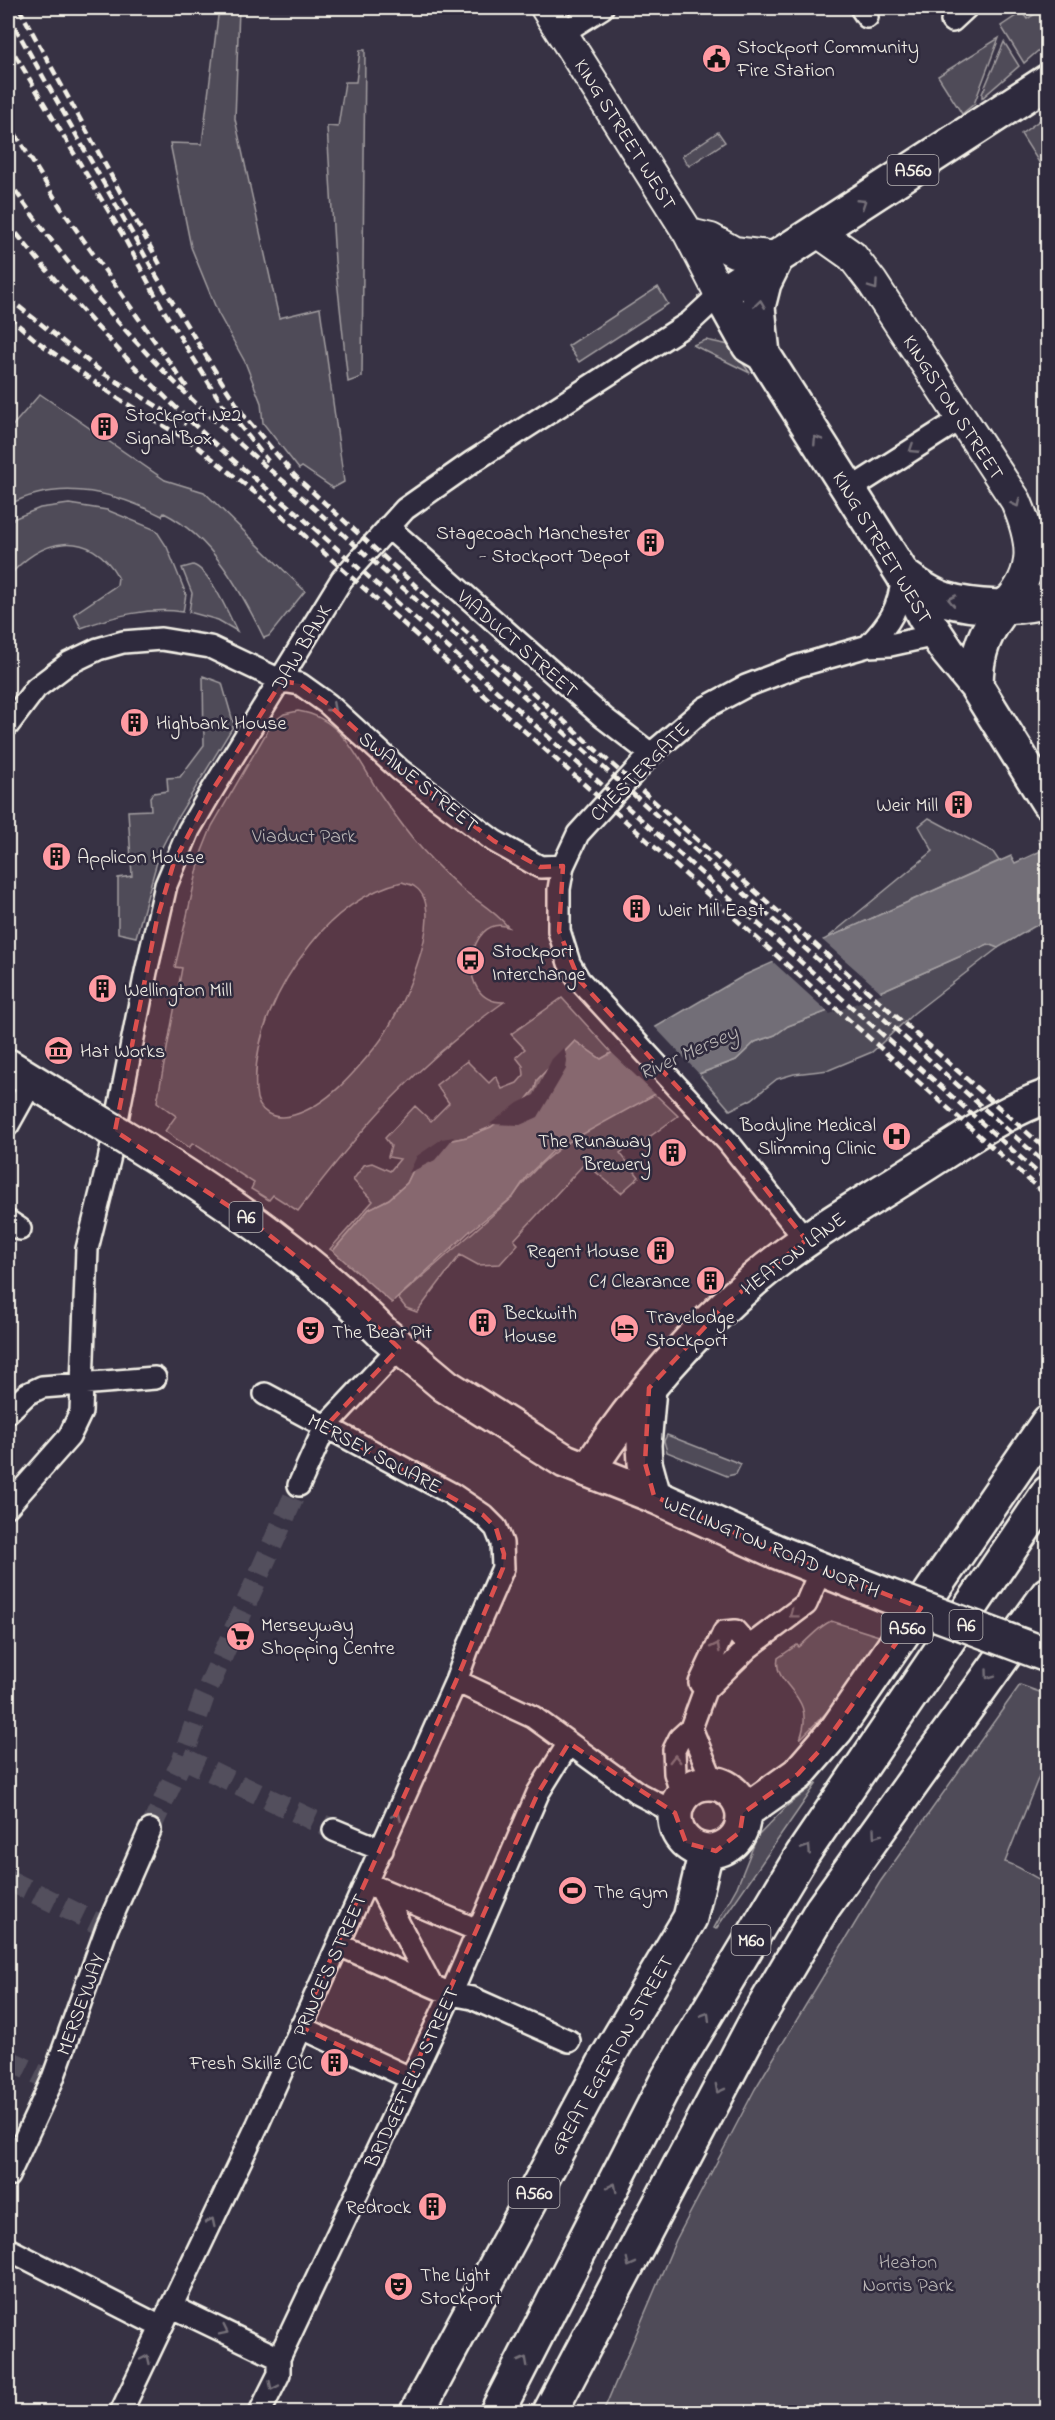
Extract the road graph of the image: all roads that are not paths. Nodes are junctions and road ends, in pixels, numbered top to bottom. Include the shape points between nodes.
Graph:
1 (546, 8) edge
2 (602, 8) edge
3 (562, 33) junction
4 (1047, 81) edge
5 (818, 232) junction
6 (689, 234) junction
7 (777, 257) junction
8 (720, 294) junction
9 (763, 354) junction
10 (963, 418) junction
11 (849, 490) junction
12 (388, 527) junction
13 (903, 575) junction
14 (1047, 600) edge
15 (1007, 604) junction
16 (936, 635) junction
17 (868, 646) junction
18 (282, 681) junction
19 (976, 686) junction
20 (8, 725) edge
21 (651, 754) junction
22 (1047, 802) edge
23 (563, 866) junction
24 (20, 1073) edge
25 (1047, 1096) edge
26 (8, 1125) edge
27 (806, 1240) junction
28 (391, 1340) junction
29 (155, 1378) dead end
30 (82, 1384) junction
31 (649, 1388) junction
32 (265, 1394) dead end
33 (8, 1412) edge
34 (1047, 1422) edge
35 (325, 1427) junction
36 (577, 1465) junction
37 (299, 1485) tunnel mouth
38 (1047, 1493) edge
39 (654, 1496) junction
40 (8, 1506) edge
41 (483, 1515) joint
42 (821, 1569) junction
43 (1047, 1594) edge
44 (1047, 1655) edge
45 (456, 1681) junction
46 (691, 1728) junction
47 (569, 1743) junction
48 (713, 1782) junction
49 (678, 1804) junction
50 (743, 1813) junction
51 (150, 1830) tunnel mouth
52 (334, 1830) tunnel mouth
53 (382, 1850) junction
54 (706, 1851) junction
55 (374, 1887) junction
56 (477, 1930) junction
57 (339, 1945) junction
58 (431, 1985) junction
59 (451, 1994) junction
60 (300, 2027) junction
61 (569, 2041) dead end
62 (410, 2078) junction
63 (8, 2176) edge
64 (8, 2249) edge
65 (171, 2306) junction
66 (161, 2327) junction
67 (279, 2358) junction
68 (121, 2412) edge
69 (260, 2412) edge
70 (417, 2412) edge
71 (497, 2412) edge
72 (550, 2412) edge

1 - 3 street, KING STREET WEST
2 - 3 street
3 - 6 street, KING STREET WEST
5 -> 4 main road, A560
5 - 7 main road, A560
5 -> 10 street, KINGSTON STREET via 852,256
6 - 7 street via 711,239 734,252
6 - 8 street, KING STREET WEST
7 - 8 main road, A560
9 -> 7 main road via 758,308 764,283
8 - 9 main road, KING STREET WEST via 749,346
8 - 12 street, DAW BANK via 690,322 424,493
11 -> 9 main road, KING STREET WEST
10 -> 11 street
10 -> 15 street, KINGSTON STREET via 1016,501 1027,527 1030,561
11 - 13 main road, KING STREET WEST
12 - 18 street, DAW BANK via 342,579
12 - 21 street, VIADUCT STREET via 587,704
15 -> 13 main road via 944,599
13 - 16 main road, KING STREET WEST
13 - 17 street via 900,603
14 - 15 main road via 1031,605
15 - 19 main road via 991,623 979,649
16 - 17 street, CHESTERGATE
16 - 19 main road, KING STREET WEST
17 - 21 street, CHESTERGATE via 746,686 705,708
18 - 20 street, SWAINE STREET via 210,647 161,639 123,642 85,654 52,675 36,688
18 -> 23 street, SWAINE STREET via 300,684 328,704 391,761 494,841 540,867
18 - 30 street, DAW BANK via 210,794 174,862 157,919 109,1160 87,1249
19 - 22 main road, KING STREET WEST
21 - 23 street, CHESTERGATE via 578,834
23 - 27 street, CHESTERGATE via 559,931 579,980 729,1143
24 - 26 street
24 - 28 main road, A6, bridge via 253,1222 345,1296
25 - 27 main road, HEATON LANE via 1021,1106 970,1136
27 - 31 main road, HEATON LANE via 726,1304
28 - 35 street
28 - 36 main road, A6 via 420,1367 473,1405
29 - 30 street
30 - 33 street via 33,1390
30 - 40 street via 81,1412 69,1437
31 - 36 main road, HEATON LANE
31 - 39 main road via 644,1445
32 - 35 street, MERSEY SQUARE
34 - 50 main road, A560 via 837,1729 798,1774
35 - 37 street
35 - 41 street, MERSEY SQUARE via 452,1494
36 - 39 main road, WELLINGTON ROAD NORTH / A6
71 -> 38 main road, M60 via 674,2068 802,1855
39 - 42 main road, WELLINGTON ROAD NORTH / A6
41 - 45 street, PRINCE'S STREET via 496,1528 502,1543 503,1568
42 - 44 main road, WELLINGTON ROAD NORTH / A6, bridge
42 -> 46 street via 806,1604 749,1647 735,1631 724,1632 700,1683 705,1690
43 -> 72 main road, M60 via 822,1909 757,2019
45 - 47 street via 514,1707
53 -> 45 street, PRINCE'S STREET
46 - 48 street
49 -> 46 street via 674,1750
47 - 49 street via 639,1794
47 - 56 street, BRIDGEFIELD STREET via 538,1793
48 - 49 main road via 701,1783
48 - 50 main road via 733,1792
49 - 54 main road via 679,1834 695,1849
50 - 54 main road via 734,1841 716,1851
51 - 63 street, MERSEYWAY via 107,1928 52,2081
52 - 53 street
53 - 55 street, PRINCE'S STREET
54 - 70 main road, GREAT EGERTON STREET / A560 via 690,1918 607,2058
55 - 56 street
55 - 57 street, PRINCE'S STREET
55 - 58 street
56 - 59 street, BRIDGEFIELD STREET
57 - 58 street
57 - 60 street, PRINCE'S STREET
58 - 59 street
59 - 61 street via 472,1998
59 - 62 street, BRIDGEFIELD STREET
60 - 62 street
65 -> 60 street, PRINCE'S STREET
62 - 67 street, BRIDGEFIELD STREET
64 - 66 street
65 - 66 street, PRINCE'S STREET
65 -> 67 street
68 -> 66 street, PRINCE'S STREET
67 -> 69 street, BRIDGEFIELD STREET via 279,2374

